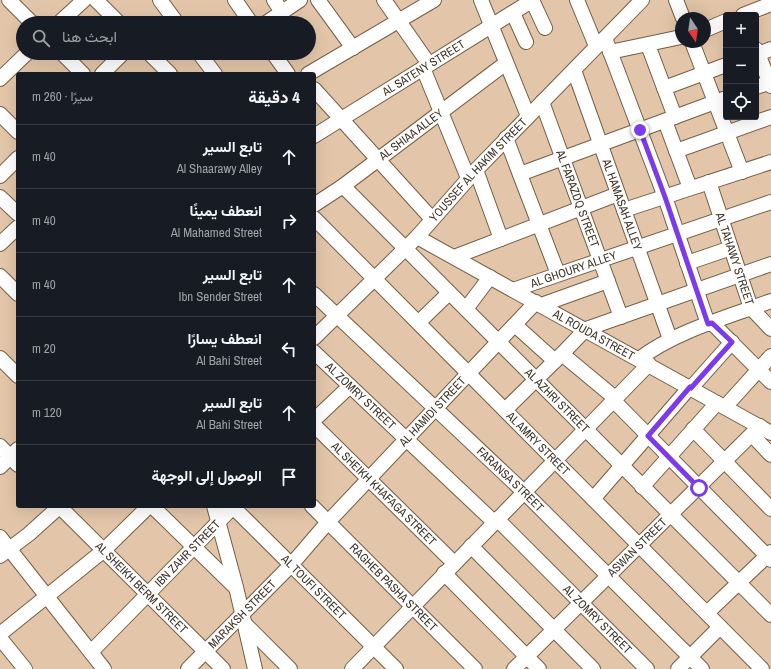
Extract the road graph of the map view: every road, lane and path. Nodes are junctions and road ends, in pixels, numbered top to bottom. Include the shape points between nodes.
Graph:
1 (9, 0) edge
2 (84, 0) edge
3 (96, 0) edge
4 (160, 0) edge
5 (235, 0) edge
6 (274, 0) edge
7 (300, 0) edge
8 (318, 0) edge
9 (384, 0) edge
10 (434, 0) edge
11 (481, 0) edge
12 (533, 0) edge
13 (577, 0) edge
14 (642, 0) edge
15 (676, 0) edge
16 (771, 4) edge
17 (282, 12) junction
18 (681, 12) edge
19 (751, 12) edge
20 (513, 13) junction
21 (25, 16) edge
22 (67, 16) edge
23 (112, 16) edge
24 (172, 16) edge
25 (246, 16) edge
26 (276, 16) edge
27 (399, 21) junction
28 (723, 22) edge
29 (491, 26) junction
30 (711, 27) edge
31 (545, 28) dead end
32 (675, 38) edge
33 (526, 42) dead end
34 (601, 42) junction
35 (648, 45) junction
36 (353, 48) junction
37 (694, 48) edge
38 (610, 52) junction
39 (760, 52) edge
40 (20, 60) edge
41 (69, 60) edge
42 (116, 60) edge
43 (156, 60) edge
44 (204, 60) edge
45 (278, 60) edge
46 (506, 62) junction
47 (426, 66) junction
48 (723, 67) edge
49 (574, 70) junction
50 (81, 72) edge
51 (104, 72) edge
52 (168, 72) edge
53 (213, 72) edge
54 (287, 72) edge
55 (311, 72) edge
56 (704, 74) junction
57 (0, 79) edge
58 (771, 83) edge
59 (759, 86) edge
60 (664, 88) junction
61 (316, 91) edge
62 (721, 100) edge
63 (542, 102) junction
64 (441, 112) junction
65 (0, 114) edge
66 (528, 116) junction
67 (771, 117) edge
68 (670, 119) junction
69 (342, 120) junction
70 (16, 130) edge
71 (640, 130) junction
72 (727, 133) junction
73 (316, 135) edge
74 (506, 138) junction
75 (600, 144) junction
76 (676, 151) junction
77 (562, 158) junction
78 (16, 160) edge
79 (378, 160) junction
80 (771, 162) edge
81 (742, 172) junction
82 (472, 174) junction
83 (520, 174) junction
84 (0, 176) edge
85 (708, 182) junction
86 (343, 186) junction
87 (690, 188) junction
88 (618, 194) junction
89 (0, 197) edge
90 (665, 197) junction
91 (771, 202) edge
92 (316, 204) edge
93 (581, 209) junction
94 (624, 210) junction
95 (16, 212) edge
96 (432, 219) junction
97 (721, 219) junction
98 (316, 220) edge
99 (539, 225) junction
100 (16, 229) edge
101 (677, 234) junction
102 (416, 237) junction
103 (501, 239) junction
104 (0, 244) edge
105 (405, 248) junction
106 (637, 248) junction
107 (731, 248) junction
108 (454, 257) junction
109 (600, 260) junction
110 (687, 263) junction
111 (771, 264) edge
112 (558, 274) junction
113 (740, 275) junction
114 (0, 276) edge
115 (490, 277) junction
116 (374, 278) junction
117 (608, 281) junction
118 (16, 289) edge
119 (513, 290) junction
120 (696, 290) junction
121 (450, 293) junction
122 (316, 296) edge
123 (771, 301) edge
124 (538, 303) junction
125 (657, 304) junction
126 (751, 308) junction
127 (466, 310) junction
128 (336, 316) junction
129 (621, 317) junction
130 (419, 322) junction
131 (710, 323) junction
132 (515, 325) junction
133 (586, 329) junction
134 (771, 329) edge
135 (316, 336) edge
136 (670, 339) junction
137 (498, 342) junction
138 (732, 342) junction
139 (316, 354) edge
140 (771, 356) edge
141 (0, 358) edge
142 (559, 358) junction
143 (644, 362) junction
144 (759, 370) junction
145 (469, 373) junction
146 (16, 374) edge
147 (536, 380) junction
148 (771, 382) edge
149 (350, 386) junction
150 (690, 388) junction
151 (614, 399) junction
152 (721, 405) junction
153 (435, 409) junction
154 (505, 410) junction
155 (316, 418) edge
156 (316, 427) edge
157 (585, 429) junction
158 (693, 429) junction
159 (763, 429) edge
160 (648, 436) junction
161 (406, 439) junction
162 (0, 446) edge
163 (771, 455) edge
164 (15, 457) edge
165 (669, 457) junction
166 (555, 460) junction
167 (725, 462) junction
168 (621, 466) junction
169 (0, 467) edge
170 (369, 479) junction
171 (642, 487) junction
172 (699, 488) junction
173 (524, 492) junction
174 (594, 498) junction
175 (58, 508) edge
176 (62, 508) edge
177 (148, 508) edge
178 (152, 508) edge
179 (214, 508) edge
180 (231, 508) edge
181 (235, 508) edge
182 (314, 508) edge
183 (771, 509) edge
184 (670, 515) junction
185 (496, 520) junction
186 (218, 522) junction
187 (328, 522) junction
188 (0, 537) edge
189 (640, 545) junction
190 (194, 546) junction
191 (470, 546) junction
192 (103, 551) junction
193 (5, 552) edge
194 (770, 556) edge
195 (454, 563) junction
196 (291, 565) junction
197 (444, 573) junction
198 (608, 576) junction
199 (739, 583) junction
200 (236, 587) junction
201 (148, 594) junction
202 (47, 596) junction
203 (581, 603) junction
204 (412, 606) junction
205 (707, 613) junction
206 (771, 615) edge
207 (243, 618) junction
208 (720, 627) junction
209 (554, 630) junction
210 (0, 634) edge
211 (0, 638) edge
212 (373, 647) junction
213 (205, 651) junction
214 (91, 652) junction
215 (527, 656) junction
216 (690, 657) junction
217 (469, 667) edge
218 (24, 669) edge
219 (104, 669) edge
220 (188, 669) edge
221 (223, 669) edge
222 (255, 669) edge
223 (290, 669) edge
224 (352, 669) edge
225 (396, 669) edge
226 (514, 669) edge
227 (539, 669) edge
228 (593, 669) edge
229 (647, 669) edge
230 (678, 669) edge
231 (702, 669) edge
232 (762, 669) edge

1 - 21 street
2 - 22 street
3 - 23 street
4 - 24 street
5 - 25 street
6 - 17 street
7 - 17 street
8 - 36 street
9 - 27 street
10 - 27 street
11 - 29 street
12 - 20 street, AL SATENY STREET
12 - 31 street
13 - 34 street
14 - 34 street, YOUSSEF AL HAKIM STREET
15 - 18 street
16 - 19 street
17 - 26 street
20 - 29 street, AL SATENY STREET
20 - 33 street
27 - 36 street
27 - 47 street
28 - 30 street
29 - 46 street
29 - 47 street, AL SATENY STREET
32 - 35 street
34 - 38 street
34 - 49 street, YOUSSEF AL HAKIM STREET
35 - 38 street
35 - 60 street
36 - 55 street
37 - 56 street
38 - 71 street
39 - 58 street
40 - 57 street
41 - 50 street
42 - 51 street
43 - 52 street
44 - 53 street
45 - 54 street
46 - 64 street, AL SHIAA ALLEY
46 - 66 street
47 - 64 street
47 - 69 street, AL SATENY STREET
48 - 56 street
49 - 63 street, YOUSSEF AL HAKIM STREET
49 - 75 street, AL HAMASAH ALLEY
56 - 60 street
56 - 62 street
58 - 59 street
60 - 68 street
61 - 69 street
62 - 68 street
62 - 72 street
63 - 66 street, YOUSSEF AL HAKIM STREET
63 - 77 street, AL FARAZDQ STREET
64 - 79 street, AL SHIAA ALLEY
64 - 82 street
65 - 70 street
66 - 74 street, YOUSSEF AL HAKIM STREET
67 - 72 street
68 - 71 street
68 - 76 street
69 - 73 street, AL SATENY STREET
69 - 79 street
71 - 75 street
71 - 90 street
72 - 76 street
72 - 81 street
74 - 82 street, YOUSSEF AL HAKIM STREET
74 - 83 street
75 - 77 street
75 - 88 street, AL HAMASAH ALLEY
76 - 87 street
77 - 83 street
77 - 93 street, AL FARAZDQ STREET
78 - 84 street
79 - 86 street, AL SHIAA ALLEY
79 - 96 street
80 - 81 street
81 - 85 street
82 - 96 street, YOUSSEF AL HAKIM STREET
82 - 103 street
83 - 99 street
85 - 87 street
85 - 97 street, AL TAHAWY STREET
86 - 92 street, AL SHIAA ALLEY
86 - 105 street, AL AZHRI STREET
87 - 90 street
88 - 93 street
88 - 94 street, AL HAMASAH ALLEY
89 - 95 street
90 - 94 street
90 - 101 street
91 - 97 street, AL GHOURY ALLEY
93 - 99 street
93 - 109 street, AL FARAZDQ STREET
94 - 106 street, AL HAMASAH ALLEY
96 - 102 street, YOUSSEF AL HAKIM STREET
97 - 101 street, AL GHOURY ALLEY
97 - 107 street, AL TAHAWY STREET
98 - 116 street, AL AMRY STREET
99 - 103 street
99 - 112 street
100 - 104 street
101 - 106 street, AL GHOURY ALLEY
101 - 110 street
102 - 105 street, YOUSSEF AL HAKIM STREET
102 - 108 street, AL ROUDA STREET
103 - 108 street
105 - 116 street, YOUSSEF AL HAKIM STREET
105 - 121 street, AL AZHRI STREET
106 - 109 street, AL GHOURY ALLEY
106 - 125 street, AL HAMASAH ALLEY
107 - 110 street
107 - 113 street, AL TAHAWY STREET
108 - 115 street, AL ROUDA STREET
109 - 112 street, AL GHOURY ALLEY
109 - 117 street, AL FARAZDQ STREET
110 - 120 street
111 - 113 street
112 - 119 street, AL GHOURY ALLEY
113 - 120 street
113 - 126 street, AL TAHAWY STREET
114 - 118 street
115 - 119 street, AL ROUDA STREET
115 - 127 street
116 - 128 street, YOUSSEF AL HAKIM STREET
116 - 130 street, AL AMRY STREET
117 - 124 street
117 - 129 street, AL FARAZDQ STREET
119 - 124 street, AL ROUDA STREET
120 - 125 street
120 - 131 street
121 - 127 street, AL AZHRI STREET
121 - 130 street
122 - 128 street, FARANSA STREET
123 - 126 street
124 - 132 street, AL HAMIDI STREET
124 - 133 street, AL ROUDA STREET
125 - 129 street
125 - 136 street, AL HAMASAH ALLEY
126 - 131 street
126 - 134 street, AL TAHAWY STREET
127 - 137 street, AL AZHRI STREET
128 - 135 street, YOUSSEF AL HAKIM STREET
128 - 153 street, FARANSA STREET
129 - 133 street
130 - 145 street, AL AMRY STREET
131 - 136 street
131 - 138 street
132 - 137 street, AL HAMIDI STREET
132 - 142 street
133 - 142 street
133 - 143 street, AL ROUDA STREET
136 - 143 street via 654,348
137 - 145 street, AL HAMIDI STREET
137 - 147 street, AL AZHRI STREET
138 - 144 street
138 - 150 street
139 - 149 street, AL ZOMRY STREET
140 - 144 street
141 - 146 street
142 - 147 street
142 - 151 street
143 - 150 street, AL ROUDA STREET
143 - 151 street
144 - 148 street
144 - 152 street
145 - 153 street, AL HAMIDI STREET
145 - 154 street, AL AMRY STREET
147 - 154 street
147 - 157 street, AL AZHRI STREET
149 - 155 street
149 - 161 street, AL ZOMRY STREET
150 - 152 street, AL ROUDA STREET
150 - 160 street
151 - 157 street
151 - 160 street
152 - 158 street
152 - 159 street, AL ROUDA STREET
153 - 161 street, AL HAMIDI STREET
153 - 173 street, FARANSA STREET
154 - 166 street, AL AMRY STREET
156 - 170 street, AL SHEIKH KHAFAGA STREET
157 - 166 street
157 - 168 street, AL AZHRI STREET
158 - 165 street
158 - 167 street
159 - 163 street, AL ROUDA STREET
159 - 167 street, ASWAN STREET
160 - 165 street
160 - 168 street
161 - 170 street, AL HAMIDI STREET
161 - 185 street, AL ZOMRY STREET
162 - 164 street
164 - 169 street
165 - 171 street
165 - 172 street
166 - 173 street
166 - 174 street, AL AMRY STREET
167 - 172 street, ASWAN STREET
167 - 183 street
168 - 171 street, AL AZHRI STREET
168 - 174 street
170 - 187 street, AL HAMIDI STREET
170 - 195 street, AL SHEIKH KHAFAGA STREET
171 - 184 street, AL AZHRI STREET
172 - 184 street, ASWAN STREET
172 - 194 street
173 - 185 street
173 - 198 street, FARANSA STREET
174 - 189 street, AL AMRY STREET
175 - 193 street
176 - 192 street, AL SHEIKH BERM STREET
177 - 192 street
178 - 190 street
179 - 186 street
180 - 186 street, IBN ZAHR STREET
181 - 196 street, AL TOUFI STREET
182 - 187 street, RAGHEB PASHA STREET
184 - 189 street, ASWAN STREET
184 - 199 street, AL AZHRI STREET
185 - 191 street
185 - 203 street, AL ZOMRY STREET
186 - 190 street, IBN ZAHR STREET
186 - 200 street
187 - 196 street, MARAKSH STREET
187 - 204 street, RAGHEB PASHA STREET
188 - 193 street
189 - 198 street, ASWAN STREET
189 - 205 street, AL AMRY STREET
190 - 200 street
190 - 201 street, IBN ZAHR STREET
191 - 195 street
191 - 209 street
192 - 201 street, AL SHEIKH BERM STREET
192 - 202 street
193 - 202 street
194 - 199 street
195 - 197 street
196 - 207 street, MARAKSH STREET
196 - 212 street, AL TOUFI STREET
197 - 204 street
197 - 215 street
198 - 203 street, ASWAN STREET
198 - 216 street, FARANSA STREET
199 - 205 street
199 - 206 street, AL AZHRI STREET
200 - 207 street
201 - 213 street, AL SHEIKH BERM STREET
201 - 214 street, IBN ZAHR STREET
202 - 210 street
202 - 214 street
203 - 209 street, ASWAN STREET
203 - 229 street, AL ZOMRY STREET
204 - 212 street
204 - 217 street, RAGHEB PASHA STREET
205 - 208 street, AL AMRY STREET
207 - 213 street, MARAKSH STREET
207 - 222 street
207 - 223 street
208 - 216 street
208 - 232 street, AL AMRY STREET
209 - 215 street, ASWAN STREET
209 - 228 street
211 - 218 street
212 - 224 street
212 - 225 street, AL TOUFI STREET
213 - 220 street, MARAKSH STREET
213 - 221 street, AL SHEIKH BERM STREET
214 - 219 street
215 - 226 street, ASWAN STREET
215 - 227 street
216 - 230 street
216 - 231 street, FARANSA STREET

